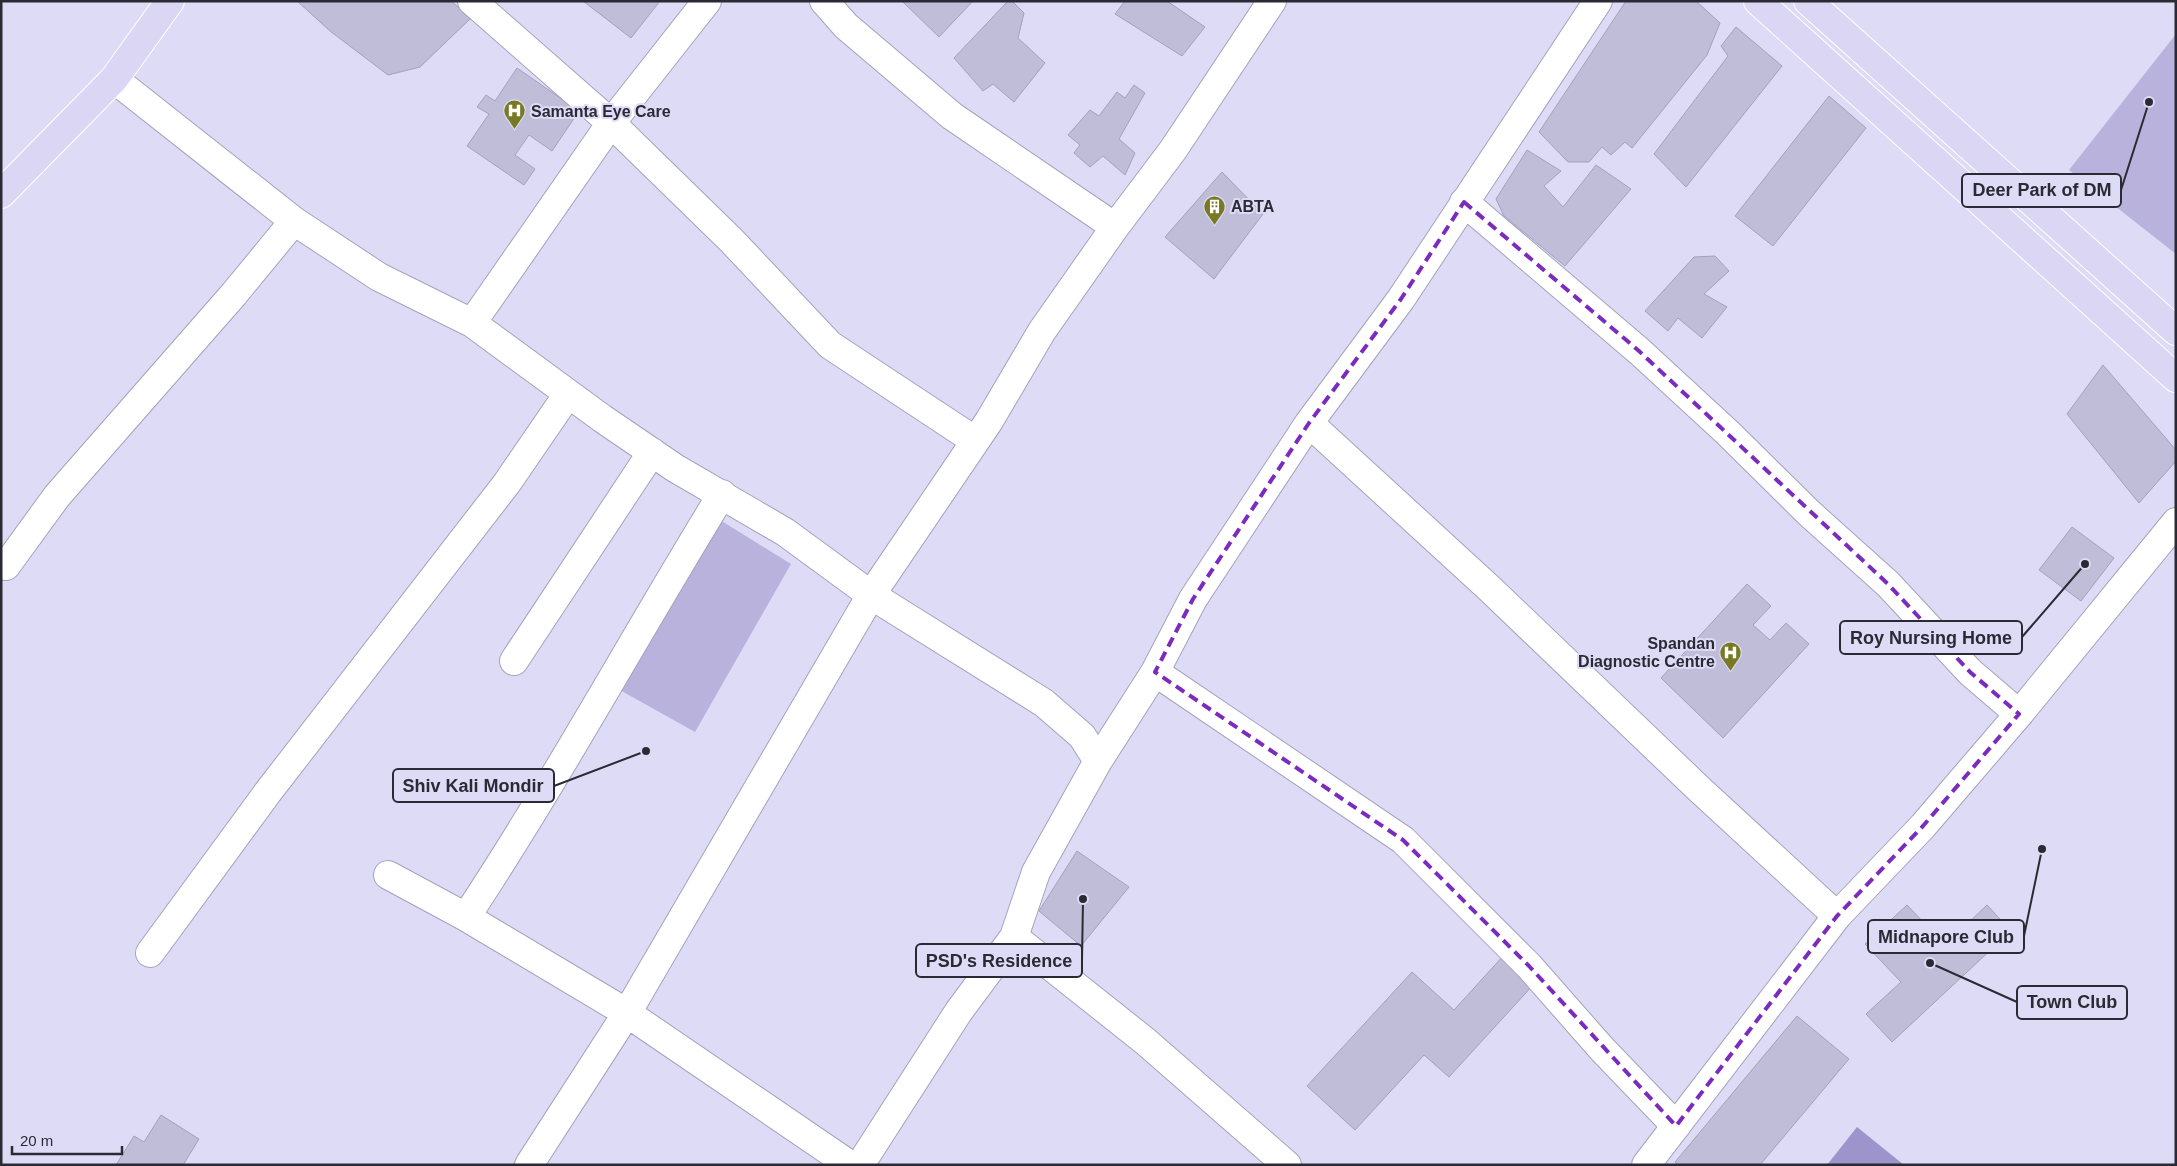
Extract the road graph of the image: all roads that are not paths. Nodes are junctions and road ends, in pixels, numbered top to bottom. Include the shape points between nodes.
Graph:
1 (170, 1) edge
2 (472, 1) edge
3 (707, 1) edge
4 (824, 1) edge
5 (1272, 1) edge
6 (1598, 1) edge
7 (1758, 1) edge
8 (1808, 1) edge
9 (114, 79) junction
10 (611, 123) junction
11 (1, 194) edge
12 (1464, 202) junction
13 (294, 221) junction
14 (1115, 227) junction
15 (472, 323) junction
16 (2176, 331) edge
17 (2176, 378) edge
18 (568, 394) junction
19 (1309, 423) junction
20 (974, 440) junction
21 (652, 452) junction
22 (722, 494) junction
23 (2176, 522) edge
24 (1, 564) edge
25 (871, 595) junction
26 (514, 661) dead end
27 (1155, 672) junction
28 (2019, 714) junction
29 (1098, 761) junction
30 (388, 875) dead end
31 (1837, 916) junction
32 (466, 917) junction
33 (1014, 937) junction
34 (150, 953) dead end
35 (627, 1013) junction
36 (1676, 1126) junction
37 (529, 1165) edge
38 (850, 1165) edge
39 (860, 1165) edge
40 (1287, 1165) edge
41 (1646, 1165) edge

1 - 9 main road
2 - 10 street
3 - 10 street
4 - 14 street via 846,26 952,116
5 - 14 street via 1173,150
6 - 12 street
7 - 17 main road
8 - 16 main road
9 - 11 main road
9 - 13 street
10 - 15 street
10 - 20 street via 732,241 830,345
12 - 19 street via 1401,299
12 - 28 street via 1646,357 1888,584 1970,672
13 - 15 street via 379,277
13 - 24 street via 57,496 6,566
14 - 20 street via 1042,331 989,421
15 - 18 street
18 - 21 street
18 - 34 street via 507,483 268,792
19 - 27 street via 1193,598
19 - 31 street
20 - 25 street
21 - 22 street
21 - 26 street
22 - 25 street via 785,532
22 - 32 street via 515,842
23 - 28 street
25 - 29 street via 1044,703 1082,736
25 - 35 street
27 - 29 street
27 - 36 street via 1403,840 1529,966
28 - 31 street via 1923,826
29 - 33 street via 1036,872
30 - 32 street
31 - 36 street
32 - 35 street
33 - 39 street via 959,1011
33 - 40 street via 1145,1041
35 - 37 street
35 - 38 street
36 - 41 street

